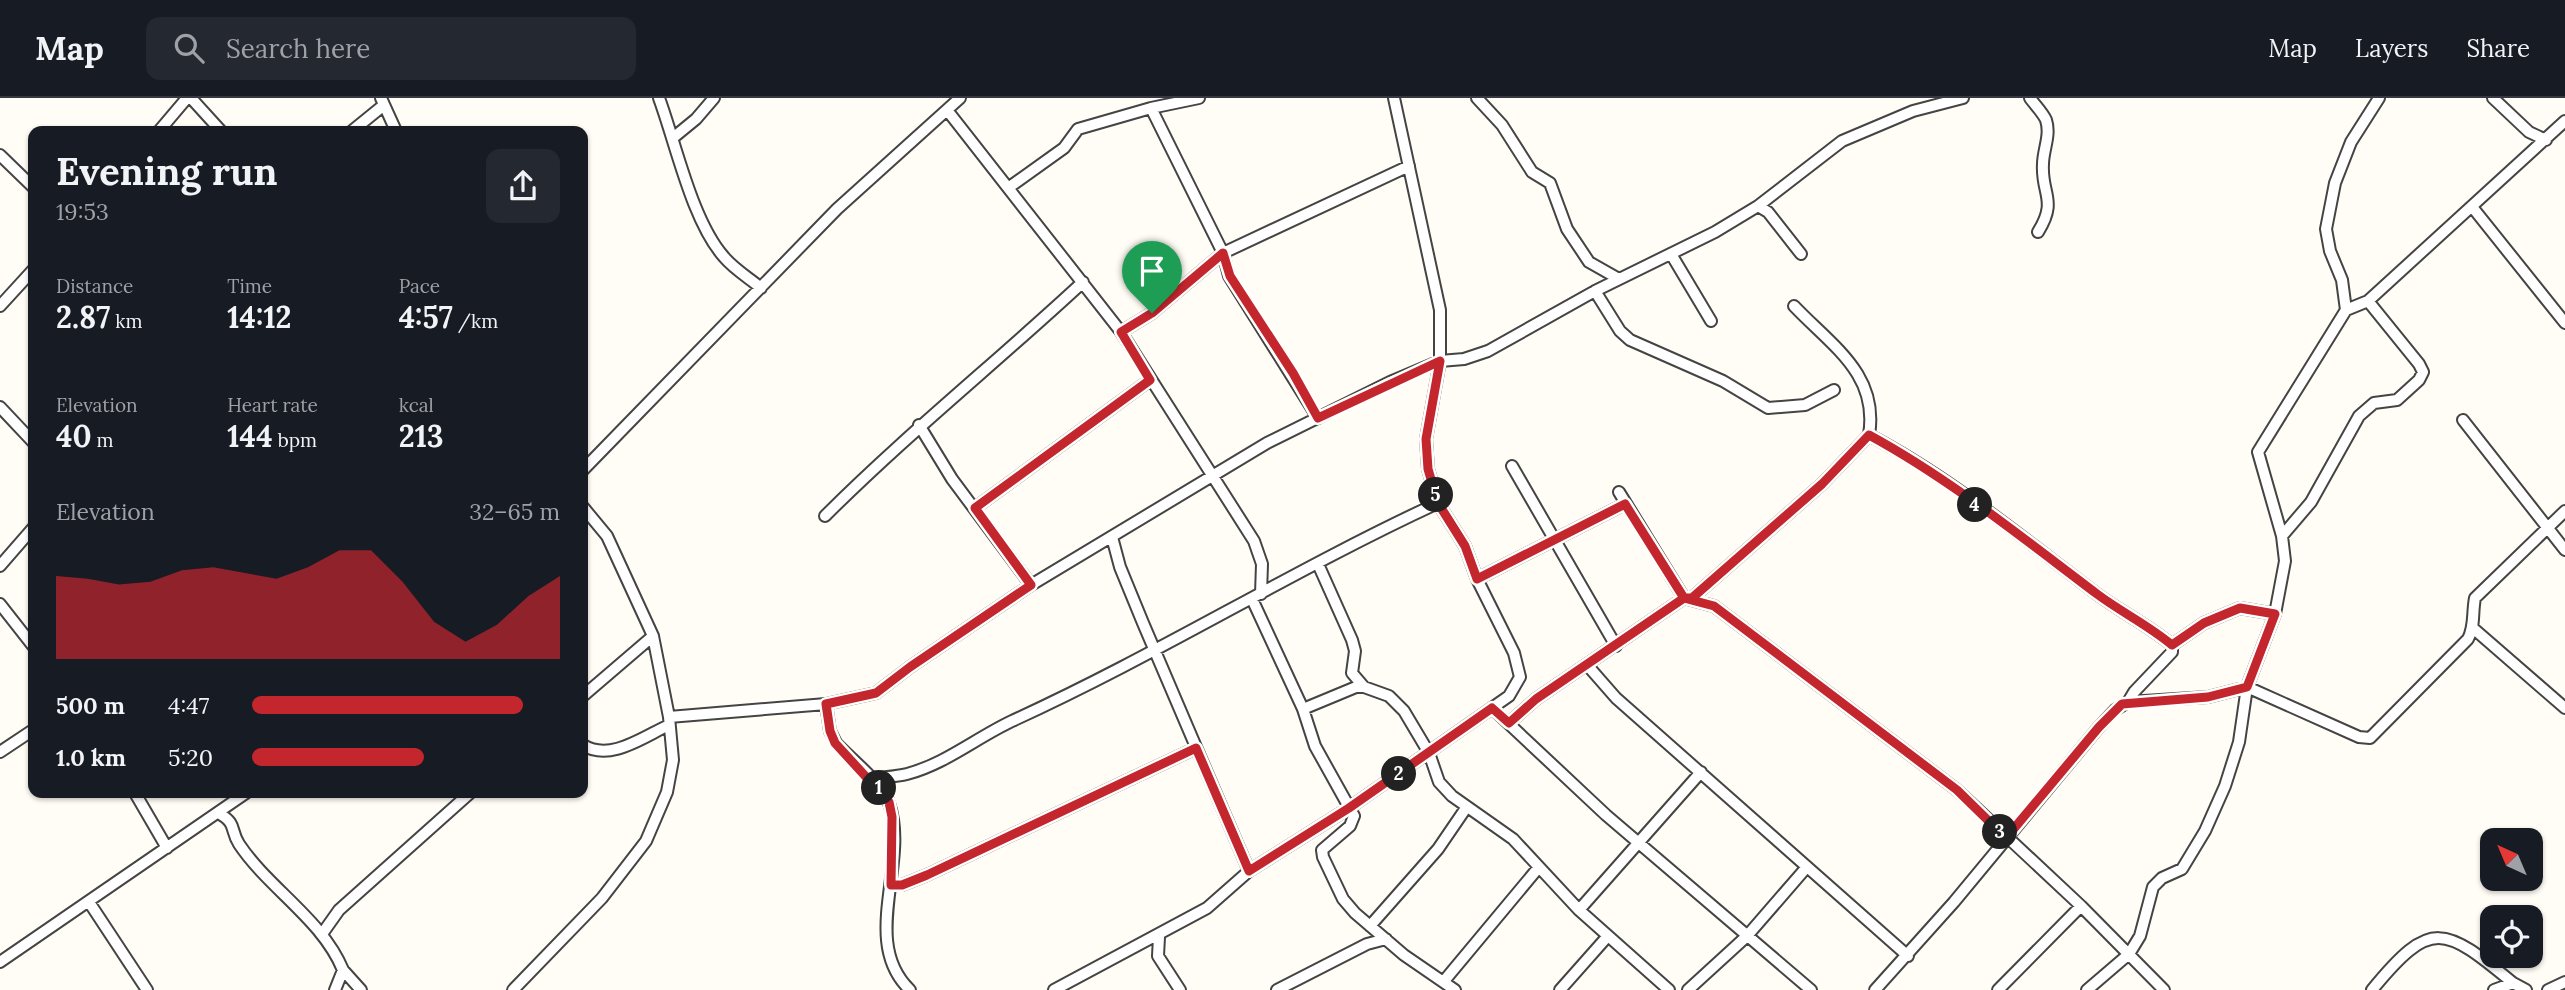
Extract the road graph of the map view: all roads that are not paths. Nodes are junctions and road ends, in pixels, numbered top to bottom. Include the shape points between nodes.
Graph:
1 (189, 98) edge
2 (659, 98) edge
3 (715, 98) edge
4 (960, 98) edge
5 (1199, 98) edge
6 (1394, 98) edge
7 (1477, 98) edge
8 (1963, 98) edge
9 (2030, 98) edge
10 (2379, 98) edge
11 (2493, 98) edge
12 (382, 102) edge
13 (1151, 108) junction
14 (947, 110) junction
15 (2565, 121) edge
16 (164, 126) edge
17 (215, 126) edge
18 (357, 126) edge
19 (394, 126) edge
20 (674, 137) junction
21 (2546, 141) junction
22 (0, 155) edge
23 (1409, 166) junction
24 (28, 182) edge
25 (1008, 188) junction
26 (1758, 206) junction
27 (2473, 208) junction
28 (2038, 232) dead end
29 (1223, 253) junction
30 (1671, 254) junction
31 (1801, 254) dead end
32 (28, 275) edge
33 (1619, 279) junction
34 (1083, 282) junction
35 (761, 288) junction
36 (1595, 291) junction
37 (2368, 301) junction
38 (0, 306) edge
39 (1794, 306) dead end
40 (2346, 310) junction
41 (1711, 321) dead end
42 (2565, 323) edge
43 (1121, 332) junction
44 (1440, 361) junction
45 (1150, 380) junction
46 (1834, 390) dead end
47 (0, 407) edge
48 (1318, 418) junction
49 (2463, 420) dead end
50 (919, 425) junction
51 (1869, 435) junction
52 (28, 437) edge
53 (588, 465) edge
54 (1512, 466) dead end
55 (1213, 475) junction
56 (1619, 492) dead end
57 (1438, 503) junction
58 (1625, 504) junction
59 (975, 508) junction
60 (2565, 511) edge
61 (588, 513) edge
62 (825, 516) dead end
63 (2549, 525) junction
64 (28, 534) edge
65 (2282, 536) junction
66 (1112, 537) junction
67 (1553, 539) junction
68 (2565, 550) edge
69 (1318, 564) junction
70 (0, 566) edge
71 (1477, 579) junction
72 (1031, 585) junction
73 (1256, 596) junction
74 (1688, 598) junction
75 (0, 604) edge
76 (2275, 614) junction
77 (2474, 629) junction
78 (653, 636) junction
79 (28, 640) edge
80 (2172, 645) junction
81 (1616, 646) junction
82 (1156, 648) junction
83 (1588, 666) junction
84 (1364, 687) junction
85 (2247, 687) junction
86 (588, 692) edge
87 (2128, 702) junction
88 (826, 704) junction
89 (1492, 708) junction
90 (2565, 708) edge
91 (1303, 709) junction
92 (669, 721) junction
93 (1509, 723) junction
94 (28, 733) edge
95 (588, 748) edge
96 (1196, 748) junction
97 (0, 752) edge
98 (1429, 753) junction
99 (1701, 772) junction
100 (870, 779) junction
101 (138, 798) edge
102 (240, 798) edge
103 (464, 798) edge
104 (1349, 808) junction
105 (1466, 808) junction
106 (220, 814) junction
107 (2006, 838) junction
108 (1637, 842) junction
109 (167, 848) junction
110 (1539, 867) junction
111 (1806, 868) junction
112 (1249, 871) junction
113 (891, 885) junction
114 (89, 902) junction
115 (2081, 905) junction
116 (1579, 910) junction
117 (1370, 926) junction
118 (322, 934) junction
119 (1747, 936) junction
120 (1159, 937) junction
121 (1607, 937) junction
122 (1386, 939) junction
123 (2129, 954) junction
124 (1908, 956) junction
125 (0, 962) edge
126 (343, 970) junction
127 (1444, 982) junction
128 (2565, 982) edge
129 (2513, 983) junction
130 (148, 990) edge
131 (335, 990) edge
132 (361, 990) edge
133 (513, 990) edge
134 (910, 990) edge
135 (1054, 990) edge
136 (1180, 990) edge
137 (1277, 990) edge
138 (1455, 990) edge
139 (1560, 990) edge
140 (1669, 990) edge
141 (1688, 990) edge
142 (1811, 990) edge
143 (1875, 990) edge
144 (1998, 990) edge
145 (2087, 990) edge
146 (2164, 990) edge
147 (2372, 990) edge
148 (2494, 990) edge
149 (2526, 990) edge
150 (2548, 990) edge

1 - 16 street
1 - 17 street
2 - 20 street
3 - 20 street
4 - 14 street
5 - 13 street
6 - 23 street
7 - 33 street via 1502,125 1532,172 1550,183 1567,229 1589,262
8 - 26 street via 1913,111 1842,141
9 - 28 street via 2046,119 2047,129 2043,168 2049,206
10 - 40 street via 2351,142 2335,183 2326,229
11 - 21 street via 2529,132
12 - 18 street
12 - 19 street
13 - 25 street via 1078,129 1063,148
13 - 29 street
14 - 25 street
14 - 35 street via 837,209
15 - 21 street
20 - 35 street via 711,240
21 - 27 street
22 - 24 street
23 - 29 street
23 - 44 street via 1440,310
25 - 34 street
26 - 30 street
26 - 31 street
27 - 37 street
27 - 42 street
29 - 43 street via 1152,313
29 - 48 street via 1230,276
30 - 33 street
30 - 41 street
32 - 38 street
33 - 36 street
34 - 43 street
34 - 50 street
35 - 53 street
36 - 44 street via 1488,351
36 - 46 street via 1630,340 1723,381 1768,408 1805,405
37 - 40 street
37 - 65 street via 2423,372 2397,400 2375,403 2359,416 2311,502
39 - 51 street via 1862,376 1871,410
40 - 65 street via 2258,452
43 - 45 street
44 - 48 street
44 - 57 street via 1426,439 1428,469
45 - 55 street
45 - 59 street
47 - 52 street
48 - 55 street
49 - 63 street
50 - 59 street
50 - 62 street
51 - 74 street via 1822,484
51 - 80 street via 1900,452
54 - 67 street
55 - 66 street
55 - 73 street via 1259,553
56 - 58 street
57 - 69 street
57 - 71 street via 1465,546
58 - 67 street
58 - 74 street
59 - 72 street
60 - 63 street
61 - 78 street via 607,536
63 - 68 street
63 - 77 street via 2475,598
64 - 70 street
65 - 76 street via 2286,561
66 - 72 street
66 - 82 street via 1120,567
67 - 71 street
67 - 81 street
69 - 73 street
69 - 84 street via 1352,640 1352,673
71 - 89 street via 1514,653 1520,677 1509,696
72 - 88 street via 876,693
73 - 82 street
73 - 91 street
74 - 81 street
74 - 107 street via 1714,606 1879,730 1957,790
75 - 79 street
76 - 80 street via 2240,608 2204,623
76 - 85 street
77 - 85 street via 2456,654 2370,738
77 - 90 street
78 - 86 street
78 - 92 street
80 - 87 street via 2172,652
81 - 83 street
82 - 96 street
82 - 100 street via 950,757 908,774
83 - 93 street via 1536,699
83 - 99 street via 1616,698
84 - 91 street
84 - 98 street via 1389,696 1404,711
85 - 87 street via 2208,697
85 - 123 street via 2239,742 2225,786 2182,869 2153,887 2140,936
87 - 107 street via 2099,727
88 - 92 street
88 - 100 street via 835,743
89 - 93 street
89 - 98 street
91 - 104 street via 1314,746
92 - 95 street via 611,751
92 - 133 street via 673,760 667,792 646,841 602,898
93 - 108 street
94 - 97 street
96 - 112 street
96 - 113 street via 927,875
98 - 104 street
98 - 105 street via 1439,782
99 - 108 street
99 - 111 street
100 - 113 street via 884,793 891,810
101 - 109 street
102 - 106 street
103 - 118 street via 339,910
104 - 112 street
104 - 117 street via 1353,821 1324,845 1323,857 1343,899
105 - 110 street via 1513,839
105 - 117 street
106 - 109 street
106 - 118 street via 233,824 241,846
107 - 115 street
107 - 124 street
108 - 116 street
108 - 119 street
109 - 114 street
110 - 116 street
110 - 127 street
111 - 119 street
111 - 124 street
112 - 120 street via 1207,908
113 - 134 street via 889,961
114 - 125 street
114 - 130 street
115 - 123 street
115 - 144 street
116 - 121 street
117 - 122 street
118 - 126 street
119 - 141 street
119 - 142 street
120 - 135 street
120 - 136 street via 1158,957
121 - 139 street
121 - 140 street
122 - 127 street
122 - 137 street via 1367,944
123 - 145 street
123 - 146 street
124 - 143 street
126 - 131 street
126 - 132 street
127 - 138 street
128 - 150 street
129 - 147 street via 2462,944 2441,937 2421,940 2406,951
129 - 148 street
129 - 149 street

